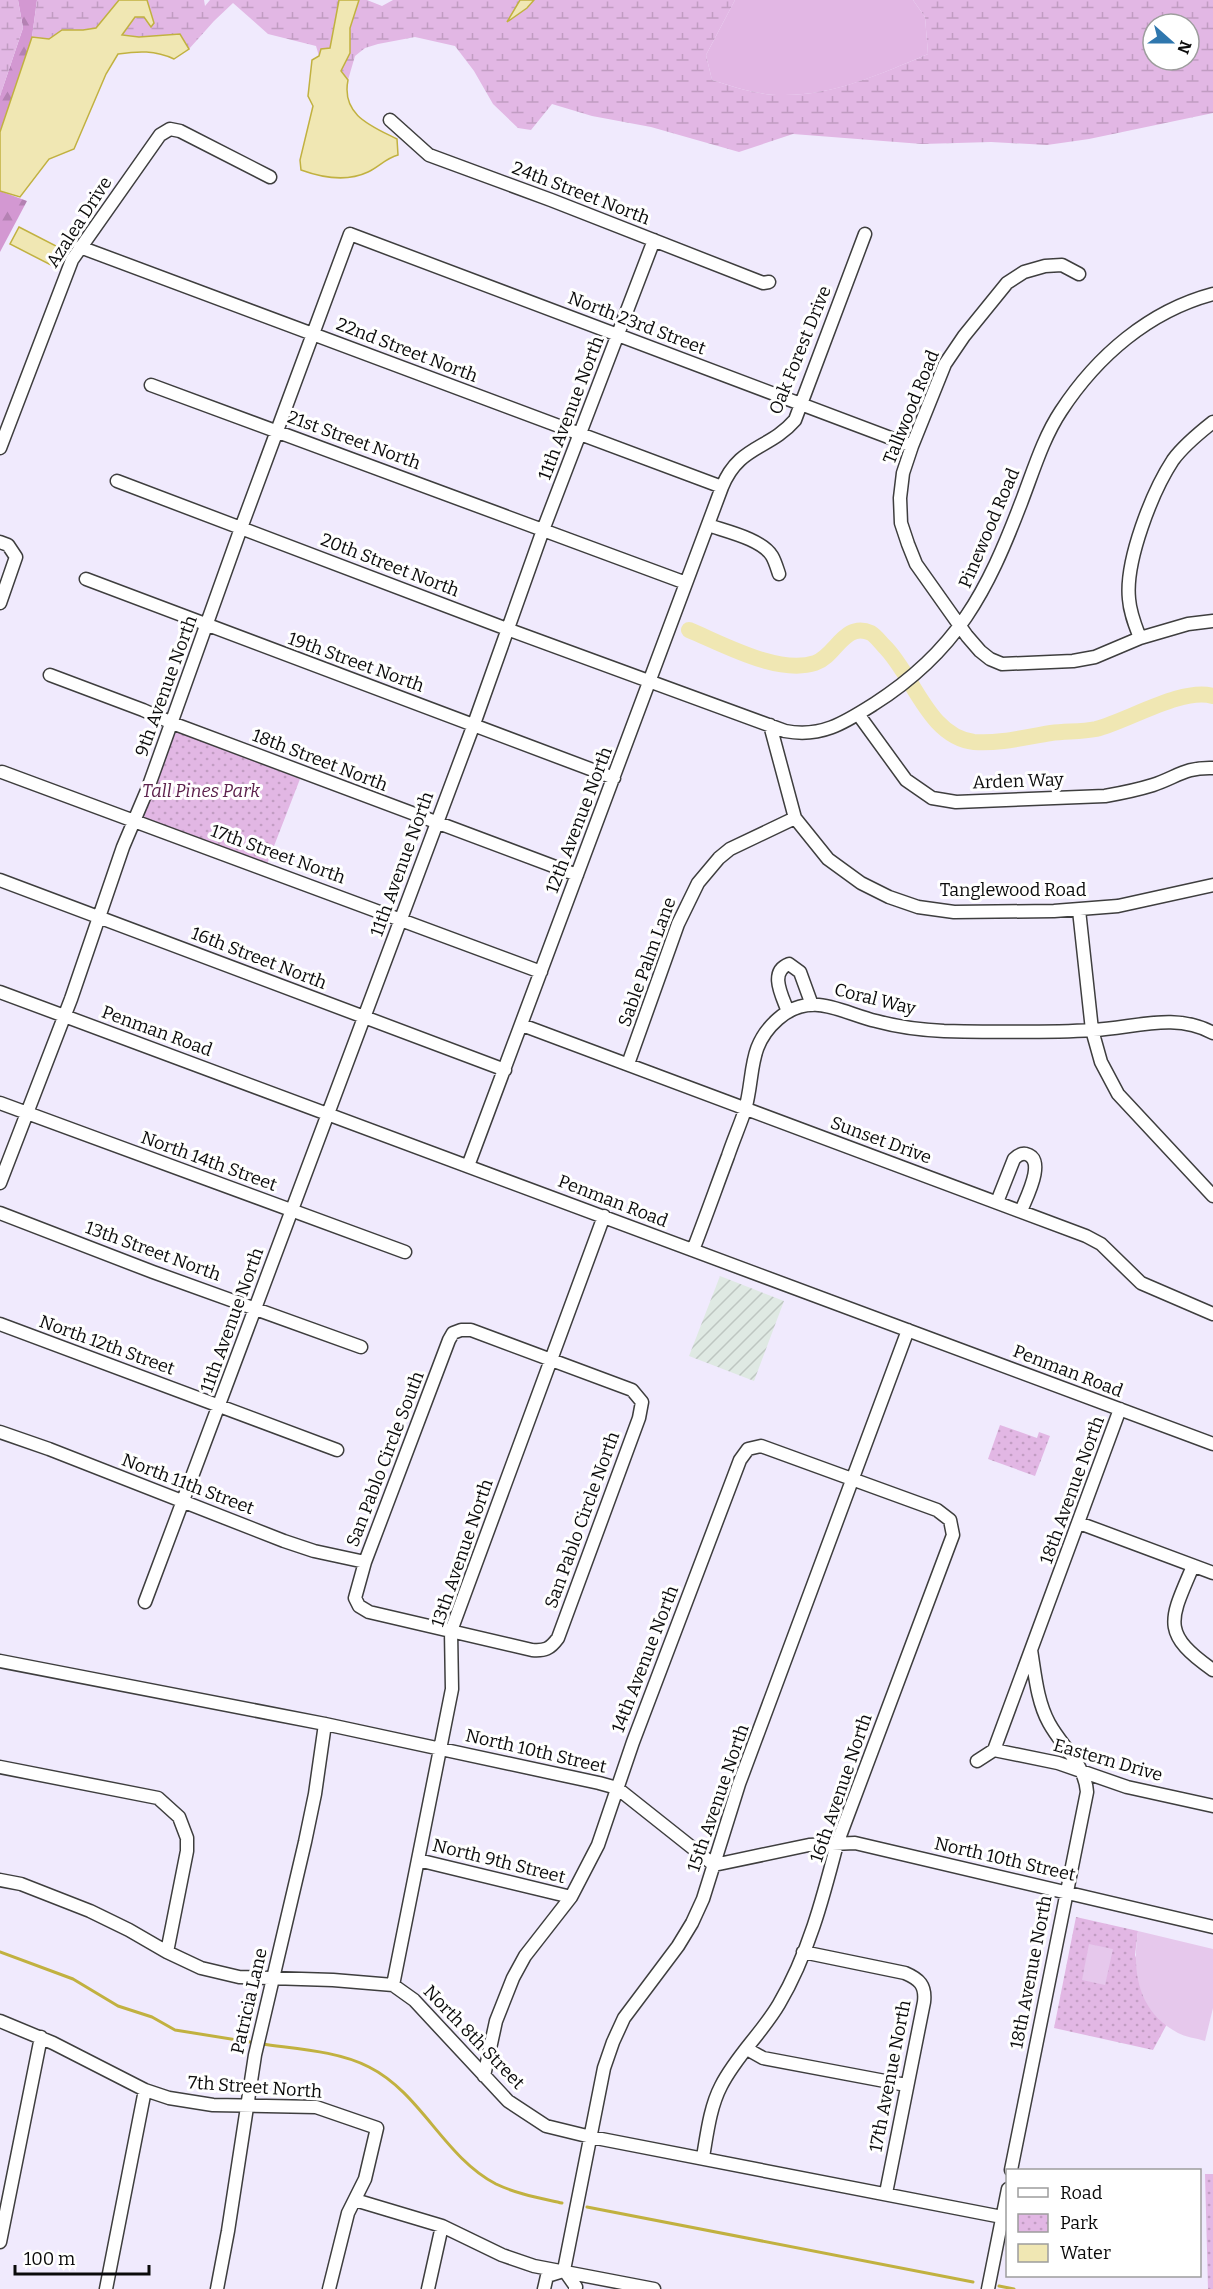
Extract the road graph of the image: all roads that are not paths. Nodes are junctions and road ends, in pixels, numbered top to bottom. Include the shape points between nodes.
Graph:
1 (390, 120) dead end
2 (270, 177) dead end
3 (350, 234) joint
4 (865, 234) dead end
5 (654, 240) junction
6 (80, 247) junction
7 (1079, 274) dead end
8 (769, 282) dead end
9 (1213, 294) edge
10 (313, 334) junction
11 (619, 335) junction
12 (151, 385) dead end
13 (801, 404) junction
14 (1213, 422) edge
15 (277, 430) junction
16 (580, 433) junction
17 (912, 446) junction
18 (0, 448) edge
19 (117, 481) dead end
20 (722, 487) junction
21 (708, 525) junction
22 (241, 528) junction
23 (543, 530) junction
24 (0, 542) edge
25 (779, 574) dead end
26 (86, 579) dead end
27 (686, 583) junction
28 (0, 603) edge
29 (1213, 621) edge
30 (960, 625) junction
31 (207, 626) junction
32 (507, 629) junction
33 (1140, 638) junction
34 (50, 675) dead end
35 (650, 681) junction
36 (858, 714) junction
37 (172, 723) junction
38 (474, 724) junction
39 (770, 725) junction
40 (1213, 768) edge
41 (2, 772) dead end
42 (614, 778) junction
43 (795, 818) junction
44 (134, 820) junction
45 (436, 823) junction
46 (578, 875) junction
47 (0, 880) edge
48 (1213, 885) edge
49 (1079, 910) junction
50 (99, 917) junction
51 (401, 919) junction
52 (541, 972) junction
53 (0, 992) edge
54 (812, 1005) junction
55 (788, 1012) junction
56 (64, 1016) junction
57 (364, 1016) junction
58 (522, 1025) junction
59 (1092, 1030) junction
60 (1213, 1033) edge
61 (628, 1064) junction
62 (505, 1070) junction
63 (0, 1103) edge
64 (745, 1108) junction
65 (26, 1113) junction
66 (328, 1114) junction
67 (468, 1166) junction
68 (0, 1183) edge
69 (1213, 1196) edge
70 (997, 1202) junction
71 (292, 1211) junction
72 (1022, 1211) junction
73 (0, 1213) edge
74 (604, 1216) junction
75 (693, 1250) junction
76 (405, 1252) dead end
77 (255, 1308) junction
78 (1213, 1313) edge
79 (0, 1324) edge
80 (908, 1329) junction
81 (361, 1347) dead end
82 (550, 1360) junction
83 (220, 1405) junction
84 (1120, 1409) junction
85 (0, 1432) edge
86 (1213, 1444) edge
87 (337, 1450) dead end
88 (852, 1479) junction
89 (184, 1501) junction
90 (1079, 1523) junction
91 (365, 1562) junction
92 (1193, 1566) junction
93 (1213, 1573) edge
94 (145, 1602) dead end
95 (451, 1631) junction
96 (1031, 1650) junction
97 (0, 1661) edge
98 (1213, 1670) edge
99 (325, 1724) junction
100 (440, 1748) junction
101 (994, 1750) junction
102 (976, 1761) dead end
103 (0, 1767) edge
104 (1083, 1771) junction
105 (617, 1788) junction
106 (1213, 1806) edge
107 (837, 1844) junction
108 (418, 1860) junction
109 (714, 1865) junction
110 (0, 1880) edge
111 (1065, 1892) junction
112 (571, 1897) junction
113 (1213, 1927) edge
114 (167, 1952) junction
115 (803, 1952) junction
116 (273, 1978) junction
117 (393, 1985) junction
118 (0, 2021) edge
119 (41, 2037) junction
120 (747, 2049) junction
121 (484, 2076) junction
122 (906, 2085) junction
123 (145, 2090) junction
124 (246, 2105) junction
125 (591, 2137) junction
126 (703, 2157) junction
127 (1011, 2169) edge
128 (886, 2193) junction
129 (1006, 2198) edge
130 (356, 2200) junction
131 (1002, 2217) junction
132 (442, 2226) junction
133 (0, 2242) edge
134 (564, 2270) junction
135 (106, 2289) edge
136 (217, 2289) edge
137 (329, 2289) edge
138 (428, 2289) edge
139 (544, 2289) edge
140 (575, 2289) edge
141 (654, 2289) edge
142 (988, 2289) edge

1 - 5 street, 24th Street North via 429,154
2 - 6 street, Azalea Drive via 170,129 159,135
3 - 10 street, 9th Avenue North
3 - 11 street, North 23rd Street
4 - 13 street, Oak Forest Drive
5 - 8 street, 24th Street North via 763,284
5 - 11 street, 11th Avenue North
6 - 10 street, 22nd Street North
6 - 18 street, Azalea Drive via 64,275
7 - 17 street, Tallwood Road via 1062,265 1045,266 1024,272 1007,283 945,364
9 - 30 street, Pinewood Road via 1151,320 1115,346 1087,376 1060,412 1045,441 994,569
10 - 15 street, 9th Avenue North
10 - 16 street, 22nd Street North
11 - 13 street, North 23rd Street
11 - 16 street, 11th Avenue North
12 - 15 street, 21st Street North
13 - 17 street, North 23rd Street
13 - 20 street, Oak Forest Drive via 786,431 734,464
14 - 33 street via 1173,460 1137,543 1129,570 1129,600
15 - 22 street, 9th Avenue North
15 - 23 street, 21st Street North
16 - 20 street, 22nd Street North
16 - 23 street, 11th Avenue North
17 - 30 street, Tallwood Road via 903,473 901,523 916,564
19 - 22 street, 20th Street North
20 - 21 street, 12th Avenue North
21 - 25 street via 764,547
21 - 27 street, 12th Avenue North
22 - 31 street, 9th Avenue North
22 - 32 street, 20th Street North
23 - 27 street, 21st Street North
23 - 32 street, 11th Avenue North
24 - 28 street via 8,545 16,557
26 - 31 street, 19th Street North
27 - 35 street, 12th Avenue North
29 - 33 street, Tallwood Road
30 - 33 street, Tallwood Road via 980,651 1002,664 1095,657
30 - 36 street, Pinewood Road via 910,679
31 - 37 street, 9th Avenue North
31 - 38 street, 19th Street North
32 - 35 street, 20th Street North
32 - 38 street, 11th Avenue North
34 - 37 street, 18th Street North
35 - 39 street, Pinewood Road
35 - 42 street, 12th Avenue North
36 - 39 street, Pinewood Road via 816,733 799,734
36 - 40 street, Arden Way via 906,780 932,798 956,802 1106,796 1155,784 1195,768
37 - 44 street, 9th Avenue North
37 - 45 street, 18th Street North
38 - 42 street, 19th Street North
38 - 45 street, 11th Avenue North
39 - 43 street, Tanglewood Road
41 - 44 street, 17th Street North
42 - 46 street, 12th Avenue North
43 - 49 street, Tanglewood Road via 842,871 918,907 954,912
43 - 61 street, Sable Palm Lane via 730,849 698,883 678,924
44 - 50 street, 9th Avenue North
44 - 51 street, 17th Street North
45 - 46 street, 18th Street North
45 - 51 street, 11th Avenue North
46 - 52 street, 12th Avenue North
47 - 50 street, 16th Street North
48 - 49 street, Tanglewood Road via 1129,904
49 - 59 street
50 - 56 street, 9th Avenue North
50 - 57 street, 16th Street North
51 - 52 street, 17th Street North
51 - 57 street, 11th Avenue North
52 - 58 street, 12th Avenue North
53 - 56 street, Penman Road
54 - 55 street, Coral Way
54 - 55 street via 800,972 789,964 783,966 777,978
54 - 59 street, Coral Way via 834,1006 901,1027 942,1031
55 - 64 street, Coral Way via 767,1029 756,1047
56 - 65 street, 9th Avenue North
56 - 66 street, Penman Road
57 - 62 street, 16th Street North
57 - 66 street, 11th Avenue North
58 - 61 street, Sunset Drive
58 - 62 street, 12th Avenue North
59 - 60 street, Coral Way via 1173,1022
59 - 69 street via 1101,1062 1118,1094
61 - 64 street, Sunset Drive
62 - 67 street, 12th Avenue North
63 - 65 street, North 14th Street
64 - 70 street, Sunset Drive
64 - 75 street, Coral Way
65 - 68 street, 9th Avenue North
65 - 71 street, North 14th Street
66 - 67 street, Penman Road
66 - 71 street, 11th Avenue North
67 - 74 street, Penman Road
70 - 72 street, Sunset Drive
70 - 72 street via 1014,1160 1025,1154 1036,1163
71 - 76 street, North 14th Street
71 - 77 street, 11th Avenue North
72 - 78 street, Sunset Drive via 1101,1244 1141,1283
73 - 77 street, 13th Street North
74 - 75 street, Penman Road
74 - 82 street, 13th Avenue North
75 - 80 street, Penman Road
77 - 81 street, 13th Street North
77 - 83 street, 11th Avenue North
79 - 83 street, North 12th Street
80 - 84 street, Penman Road
80 - 88 street, 15th Avenue North
82 - 91 street, San Pablo Circle South via 471,1330 453,1333
82 - 95 street, 13th Avenue North
82 - 95 street, San Pablo Circle North via 632,1390 642,1402 639,1418 558,1638 551,1647 532,1650
83 - 87 street, North 12th Street
83 - 89 street, 11th Avenue North
84 - 86 street, Penman Road
84 - 90 street, 18th Avenue North
85 - 89 street, North 11th Street
88 - 105 street, 14th Avenue North via 761,1446 748,1449 740,1460
88 - 107 street, 16th Avenue North via 945,1515 953,1535
88 - 109 street, 15th Avenue North via 739,1784
89 - 91 street, North 11th Street via 304,1547
89 - 94 street, 11th Avenue North
90 - 92 street
90 - 96 street, 18th Avenue North
91 - 95 street, San Pablo Circle South via 356,1587 359,1606 369,1612
92 - 93 street
92 - 98 street via 1175,1612 1174,1625 1182,1646
95 - 100 street, 13th Avenue North via 452,1689
96 - 101 street, 18th Avenue North
96 - 104 street, 18th Avenue North via 1048,1722
97 - 99 street, North 10th Street
99 - 100 street, North 10th Street
99 - 116 street, Patricia Lane via 309,1822
100 - 105 street, North 10th Street
100 - 108 street, 13th Avenue North
101 - 102 street
101 - 104 street, Eastern Drive
103 - 114 street via 159,1798 179,1817 187,1851
104 - 106 street, Eastern Drive via 1127,1787
104 - 111 street, 18th Avenue North via 1087,1792
105 - 109 street, North 10th Street
105 - 112 street, 14th Avenue North via 598,1845
107 - 109 street, North 10th Street via 808,1845
107 - 111 street, North 10th Street via 870,1845
107 - 115 street, 16th Avenue North
108 - 112 street, North 9th Street
108 - 117 street, 13th Avenue North
109 - 125 street, 15th Avenue North via 692,1923 624,2018 613,2042
110 - 114 street via 73,1904
111 - 113 street, North 10th Street
111 - 127 street, 18th Avenue North
112 - 121 street, 14th Avenue North via 525,1956 513,1978 496,2021
114 - 116 street via 201,1968 229,1975
115 - 120 street, 16th Avenue North via 779,2004
115 - 122 street, 17th Avenue North via 905,1973 923,1985 924,2002
116 - 117 street
116 - 124 street, Patricia Lane
117 - 121 street, North 8th Street via 414,2000
118 - 119 street, 7th Street North
119 - 123 street, 7th Street North
119 - 133 street
120 - 122 street via 763,2058
120 - 126 street, 16th Avenue North via 719,2089
121 - 125 street, North 8th Street via 508,2101 546,2126
122 - 128 street, 17th Avenue North
123 - 124 street, 7th Street North via 192,2102
123 - 135 street
124 - 130 street, 7th Street North via 316,2107 376,2128 365,2179
124 - 136 street, Patricia Lane
125 - 126 street, North 8th Street
125 - 134 street, 15th Avenue North
126 - 128 street, North 8th Street
128 - 131 street, North 8th Street
129 - 131 street
130 - 132 street
130 - 137 street via 348,2212
131 - 142 street
132 - 134 street via 515,2260
132 - 138 street
134 - 139 street via 547,2276
134 - 140 street
134 - 141 street

